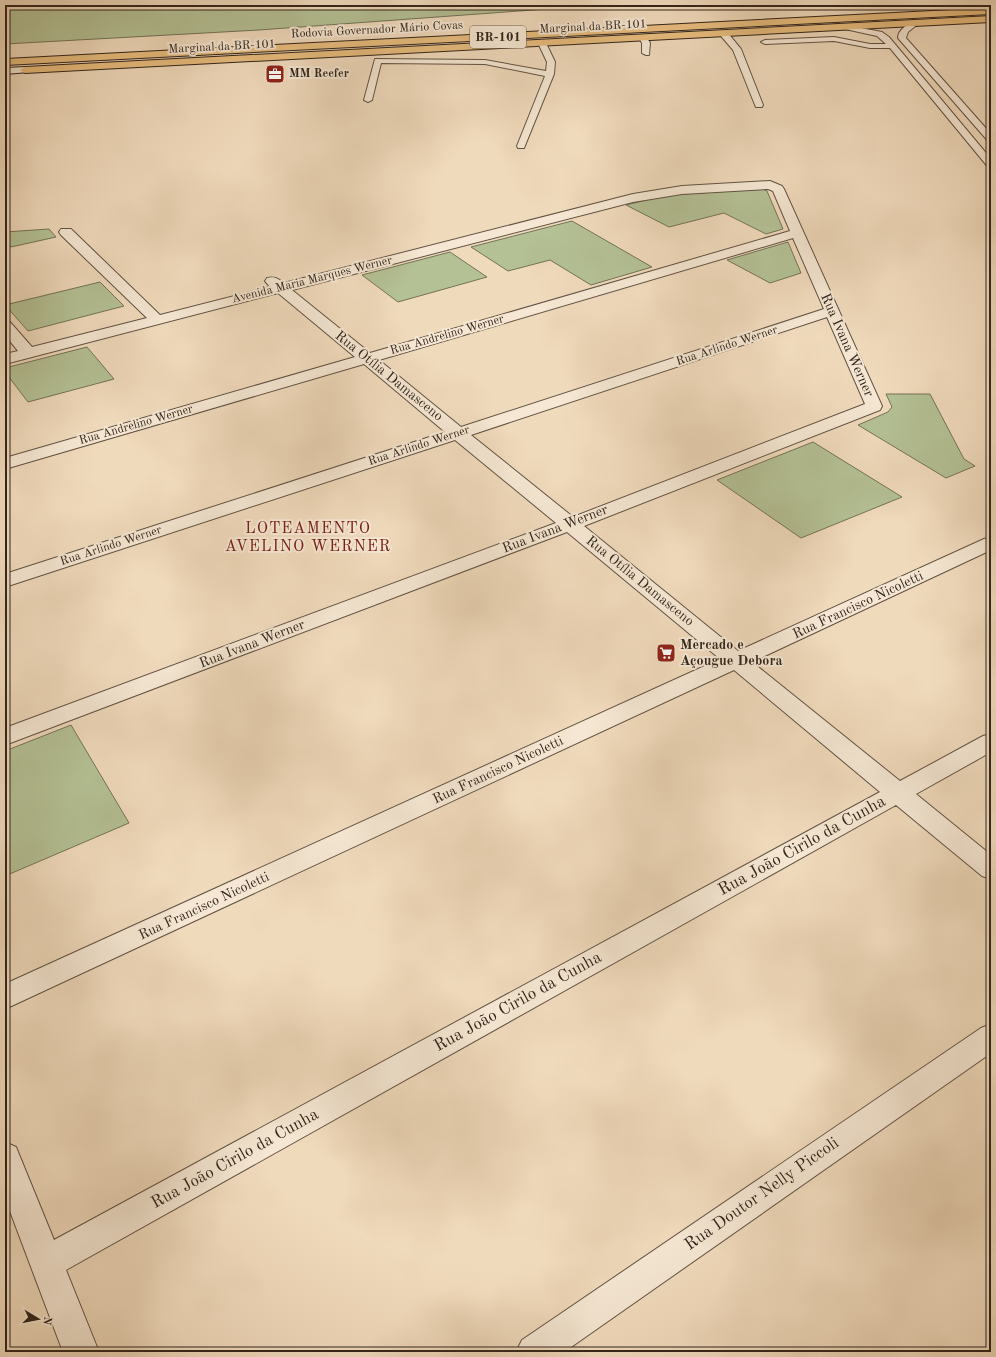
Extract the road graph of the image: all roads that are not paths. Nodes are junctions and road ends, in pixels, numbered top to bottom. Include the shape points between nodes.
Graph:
1 (991, 7) edge
2 (991, 11) edge
3 (991, 19) edge
4 (915, 23) junction
5 (848, 27) junction
6 (724, 34) junction
7 (879, 34) junction
8 (902, 34) junction
9 (643, 38) junction
10 (765, 42) dead end
11 (542, 43) junction
12 (892, 46) junction
13 (646, 53) dead end
14 (5, 57) edge
15 (5, 62) edge
16 (25, 70) joint
17 (5, 71) edge
18 (550, 74) junction
19 (368, 100) dead end
20 (759, 105) dead end
21 (991, 139) edge
22 (521, 146) dead end
23 (991, 165) edge
24 (770, 185) joint
25 (66, 232) dead end
26 (797, 233) junction
27 (276, 284) junction
28 (146, 310) junction
29 (832, 311) junction
30 (157, 320) junction
31 (5, 325) edge
32 (17, 347) edge
33 (367, 358) junction
34 (5, 359) edge
35 (458, 433) junction
36 (5, 464) edge
37 (570, 524) junction
38 (991, 543) edge
39 (5, 581) edge
40 (736, 660) junction
41 (5, 737) edge
42 (991, 742) edge
43 (898, 793) junction
44 (991, 869) edge
45 (5, 997) edge
46 (991, 1037) edge
47 (5, 1157) edge
48 (46, 1263) junction
49 (81, 1352) edge
50 (534, 1352) edge

1 - 14 main road, Rodovia Governador Mário Covas / BR-101
2 - 15 main road, Rodovia Governador Mário Covas / BR-101
3 - 4 main road, Marginal da BR-101
4 - 5 main road, Marginal da BR-101
4 - 8 lane
5 - 6 main road, Marginal da BR-101
5 - 7 lane
6 - 9 main road, Marginal da BR-101
6 - 20 lane via 737,49
7 - 8 lane
7 - 12 lane
8 - 21 lane via 902,38
9 - 11 main road, Marginal da BR-101
9 - 13 lane
10 - 12 lane via 834,39 870,46
11 - 16 main road, Marginal da BR-101
11 - 18 lane via 551,62
12 - 23 lane
16 - 17 street, Marginal da BR-101
18 - 19 lane via 485,62 378,61
18 - 22 lane
24 - 26 street, Rua Ivana Werner via 778,189
24 - 27 street, Avenida Maria Marques Werner via 651,194
25 - 28 street
26 - 29 street, Rua Ivana Werner
26 - 33 street, Rua Andrelino Werner
27 - 28 street, Avenida Maria Marques Werner
27 - 30 street, Avenida Maria Marques Werner
27 - 33 street, Rua Otília Damasceno
28 - 30 street
28 - 32 street, Avenida Maria Marques Werner
29 - 35 street, Rua Arlindo Werner
29 - 37 street, Rua Ivana Werner via 874,406
30 - 32 street, Avenida Maria Marques Werner
31 - 32 street
32 - 34 street, Avenida Maria Marques Werner
33 - 35 street, Rua Otília Damasceno
33 - 36 street, Rua Andrelino Werner
35 - 37 street, Rua Otília Damasceno
35 - 39 street, Rua Arlindo Werner
37 - 40 street, Rua Otília Damasceno
37 - 41 street, Rua Ivana Werner
38 - 40 street, Rua Francisco Nicoletti
40 - 43 street, Rua Otília Damasceno
40 - 45 street, Rua Francisco Nicoletti
42 - 43 street, Rua João Cirilo da Cunha
43 - 44 street, Rua Otília Damasceno
43 - 48 street, Rua João Cirilo da Cunha
46 - 50 street, Rua Doutor Nelly Piccoli
47 - 48 street
48 - 49 street

